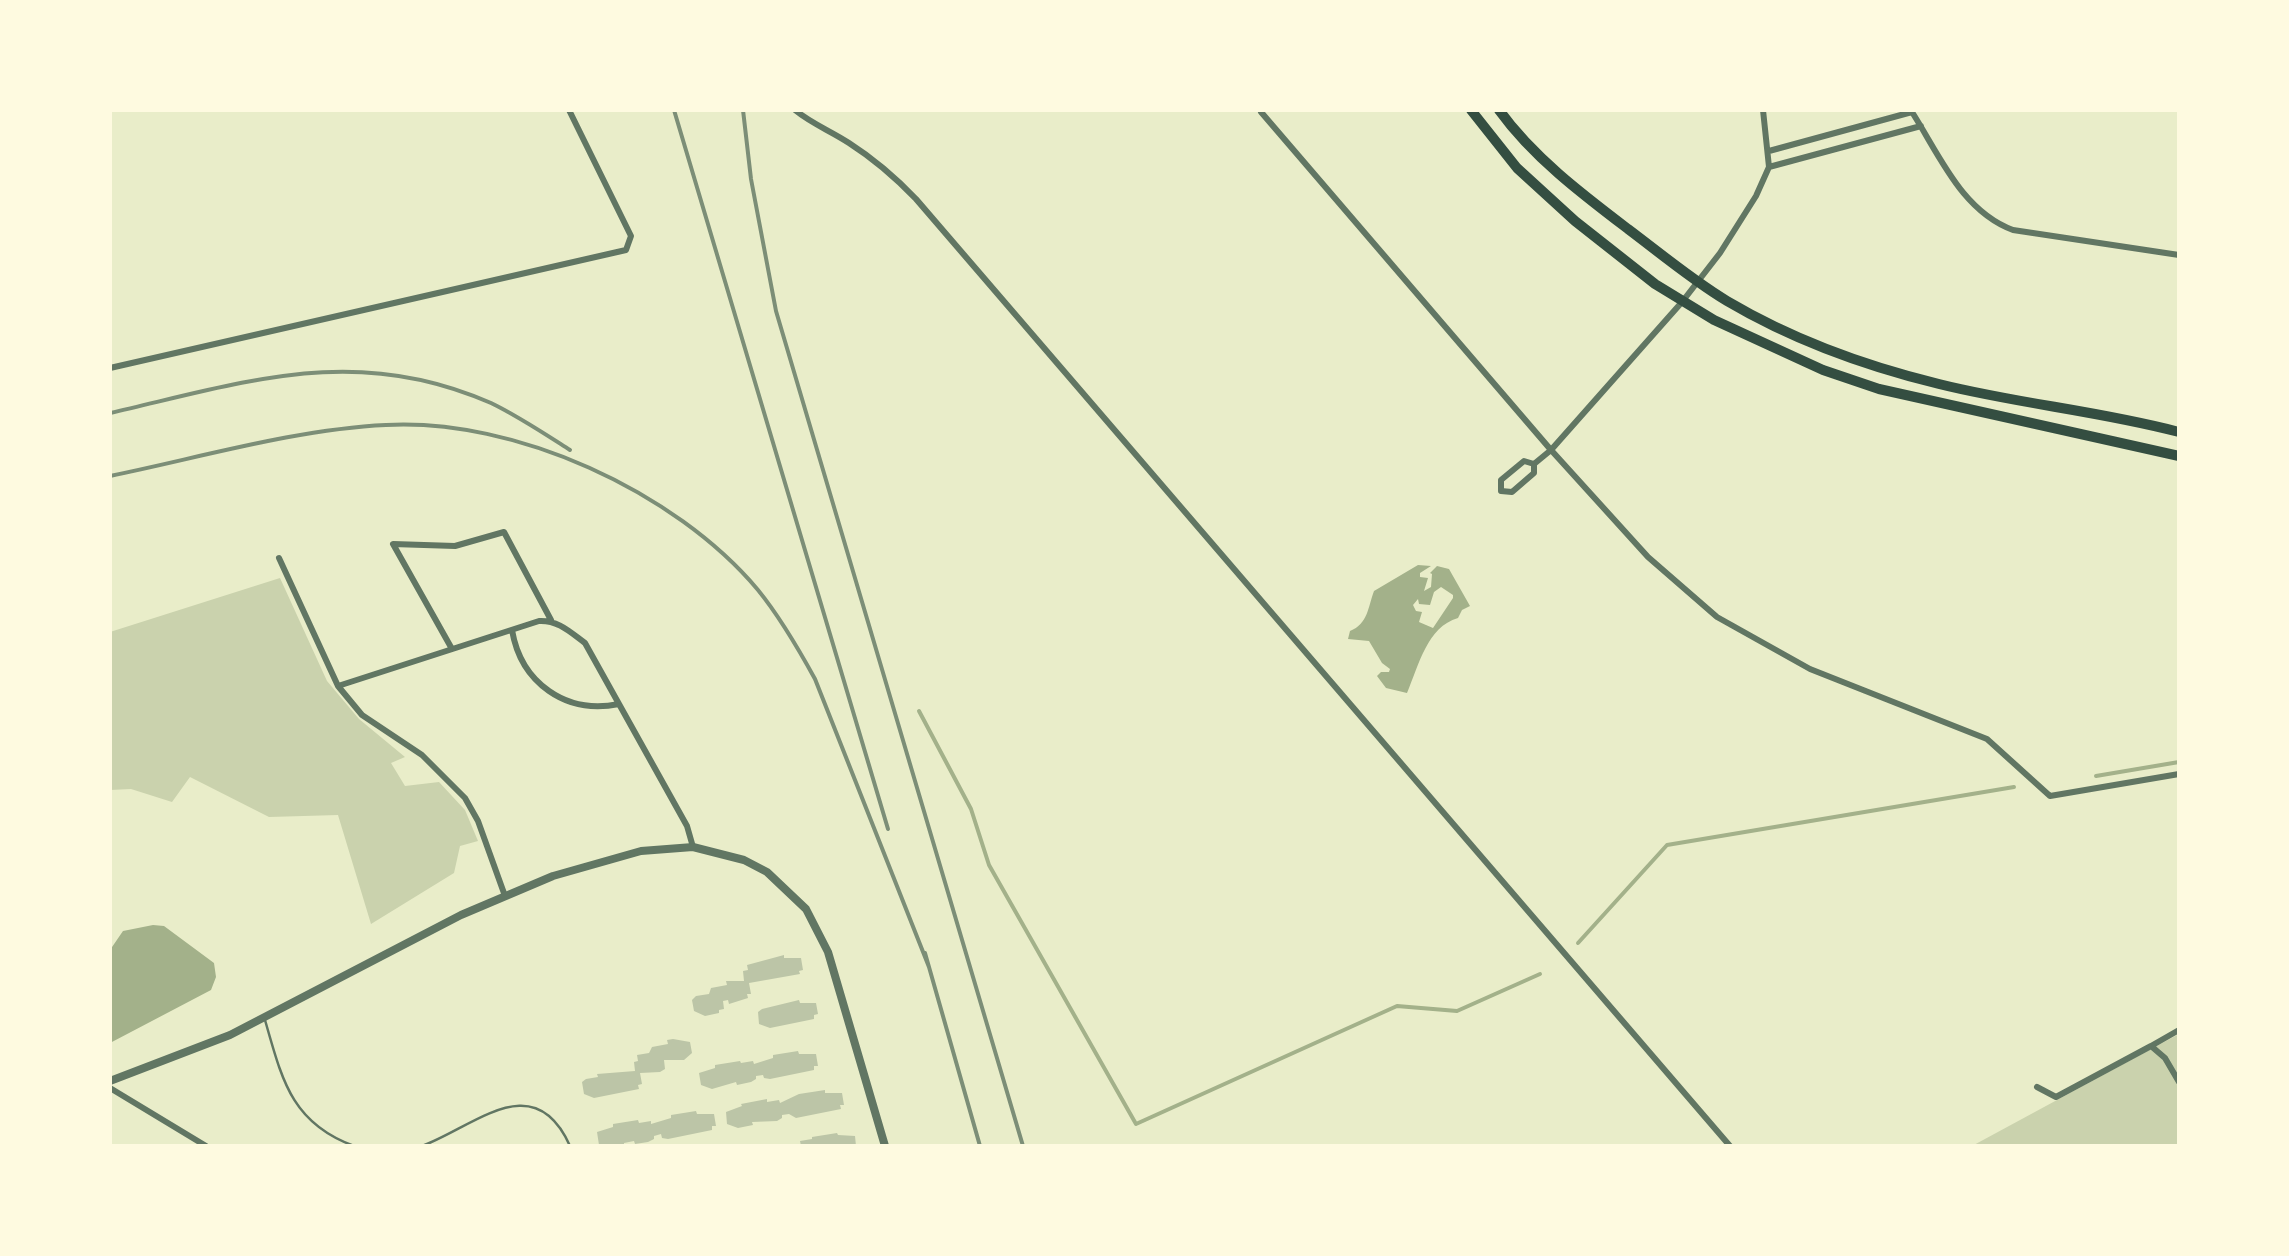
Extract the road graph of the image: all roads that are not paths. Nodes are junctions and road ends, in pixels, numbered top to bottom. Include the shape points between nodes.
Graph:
1 (569, 110) edge
2 (795, 110) edge
3 (1471, 110) edge
4 (1499, 110) edge
5 (1764, 110) edge
6 (1260, 112) edge
7 (1920, 126) junction
8 (1768, 151) junction
9 (1770, 167) junction
10 (2179, 255) edge
11 (1698, 282) junction
12 (1682, 302) junction
13 (110, 368) edge
14 (2179, 432) edge
15 (1551, 450) junction
16 (2179, 456) edge
17 (1534, 464) junction
18 (278, 558) dead end
19 (551, 620) junction
20 (512, 630) junction
21 (452, 649) junction
22 (338, 686) junction
23 (619, 704) junction
24 (2179, 774) edge
25 (693, 847) junction
26 (504, 896) junction
27 (264, 1018) junction
28 (2179, 1030) edge
29 (2151, 1046) junction
30 (110, 1081) edge
31 (2179, 1082) edge
32 (2037, 1087) dead end
33 (110, 1088) edge
34 (206, 1146) edge
35 (354, 1146) edge
36 (422, 1146) edge
37 (570, 1146) edge
38 (885, 1146) edge
39 (1730, 1146) edge

1 - 13 street via 631,236 626,250
2 - 39 street via 884,167 916,199
3 - 12 main road via 1552,200
4 - 11 main road via 1592,202
5 - 8 street
6 - 15 street
7 - 8 street via 1912,112
7 - 9 street
7 - 10 street via 1968,201 1994,222
8 - 9 street
9 - 11 street
11 - 12 street
11 - 14 main road via 1782,331 1884,369
12 - 15 street
12 - 16 main road via 1774,349 1879,389
15 - 17 street
15 - 24 street via 1648,557 1716,617 1810,670 1987,739 2050,796
17 - 17 street via 1534,473 1512,492 1501,491 1501,480 1524,461
18 - 22 street
19 - 20 street
19 - 21 street via 504,532 454,546 393,544
19 - 23 street via 585,642
20 - 21 street
20 - 23 street via 522,662 543,688 574,704
21 - 22 street
22 - 26 street via 362,715 422,755 465,798
23 - 25 street
25 - 26 street via 642,850
25 - 38 street via 767,872 806,908 828,952
26 - 27 street
27 - 30 street
27 - 35 lane via 286,1091 308,1120
28 - 29 street
29 - 31 street
29 - 32 street via 2056,1097
33 - 34 street
36 - 37 lane via 514,1104 553,1119

